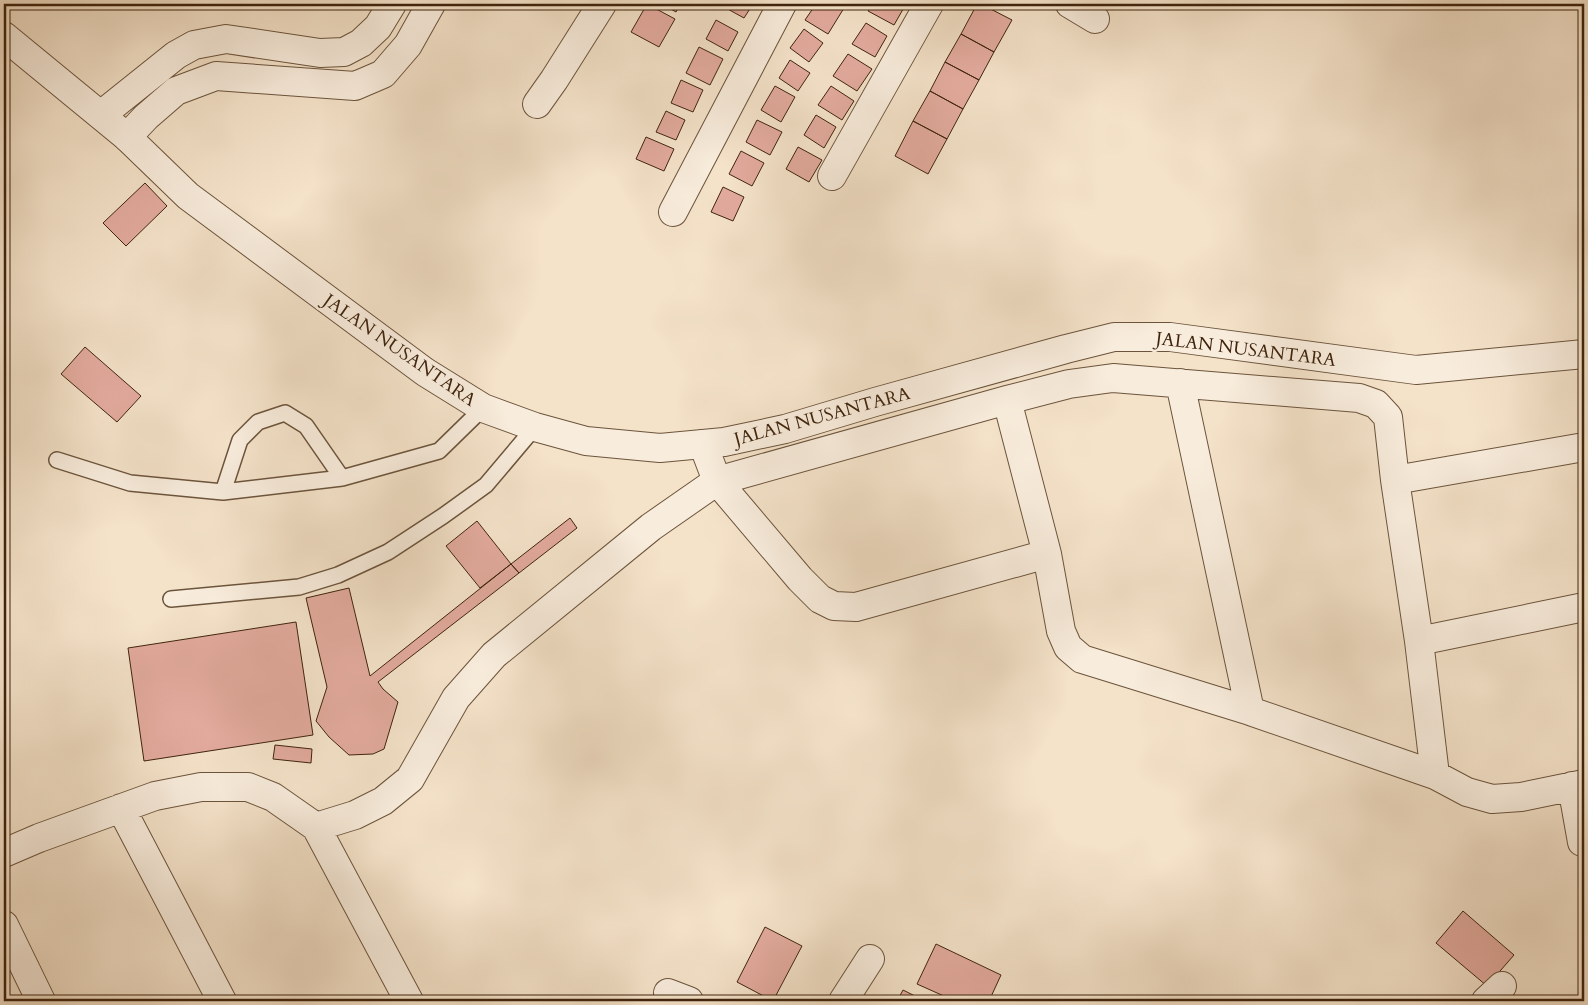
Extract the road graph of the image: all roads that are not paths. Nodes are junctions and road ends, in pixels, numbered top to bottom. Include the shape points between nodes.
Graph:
1 (392, 4) edge
2 (431, 4) edge
3 (602, 4) edge
4 (782, 4) edge
5 (929, 4) edge
6 (1070, 4) edge
7 (1095, 19) dead end
8 (4, 36) edge
9 (537, 104) dead end
10 (101, 116) junction
11 (127, 137) junction
12 (832, 176) dead end
13 (673, 212) dead end
14 (1584, 354) edge
15 (1180, 383) junction
16 (1008, 400) junction
17 (483, 408) junction
18 (535, 427) junction
19 (703, 444) junction
20 (1584, 446) edge
21 (57, 460) dead end
22 (342, 478) junction
23 (1395, 480) junction
24 (717, 481) junction
25 (223, 492) junction
26 (1047, 554) junction
27 (171, 598) dead end
28 (1584, 607) edge
29 (1419, 640) junction
30 (1250, 711) junction
31 (1435, 775) junction
32 (1578, 785) edge
33 (122, 808) junction
34 (316, 827) junction
35 (1582, 842) dead end
36 (4, 852) edge
37 (4, 925) edge
38 (870, 959) dead end
39 (41, 1001) edge
40 (222, 1001) edge
41 (409, 1001) edge
42 (843, 1001) edge

1 - 10 street via 378,27 361,43 344,52 320,53 226,39 194,45 176,55
2 - 11 street via 408,45 383,74 355,86 216,76 176,91
3 - 9 street
4 - 13 street
5 - 12 street
6 - 7 street
8 - 10 street, JALAN NUSANTARA
10 - 11 street, JALAN NUSANTARA
11 - 17 street, JALAN NUSANTARA via 188,196 426,372
14 - 19 street, JALAN NUSANTARA via 1416,370 1170,337 1114,338 785,429
15 - 16 street via 1113,378 1069,384
15 - 23 street via 1359,398 1376,404 1388,417
15 - 30 street
16 - 24 street
16 - 26 street
17 - 18 street, JALAN NUSANTARA
17 - 22 lane via 439,451
18 - 19 street, JALAN NUSANTARA via 586,441 618,445 660,448
18 - 27 lane via 486,485 388,552 338,575 299,586
19 - 24 street
20 - 23 street
21 - 25 lane via 130,483
22 - 25 lane
22 - 25 lane via 306,426 285,413 258,422 240,440
23 - 29 street
24 - 26 street via 800,579 820,599 834,606 856,607
24 - 34 street via 651,527 494,655 456,698 410,779 383,801 355,815
26 - 30 street via 1061,631 1068,647 1082,658
28 - 29 street
29 - 31 street
30 - 31 street
31 - 32 street via 1467,792 1492,799 1521,797
32 - 35 street
33 - 34 street via 155,796 201,786 248,787 273,797
33 - 36 street
33 - 40 street
34 - 41 street
37 - 39 street
38 - 42 street

